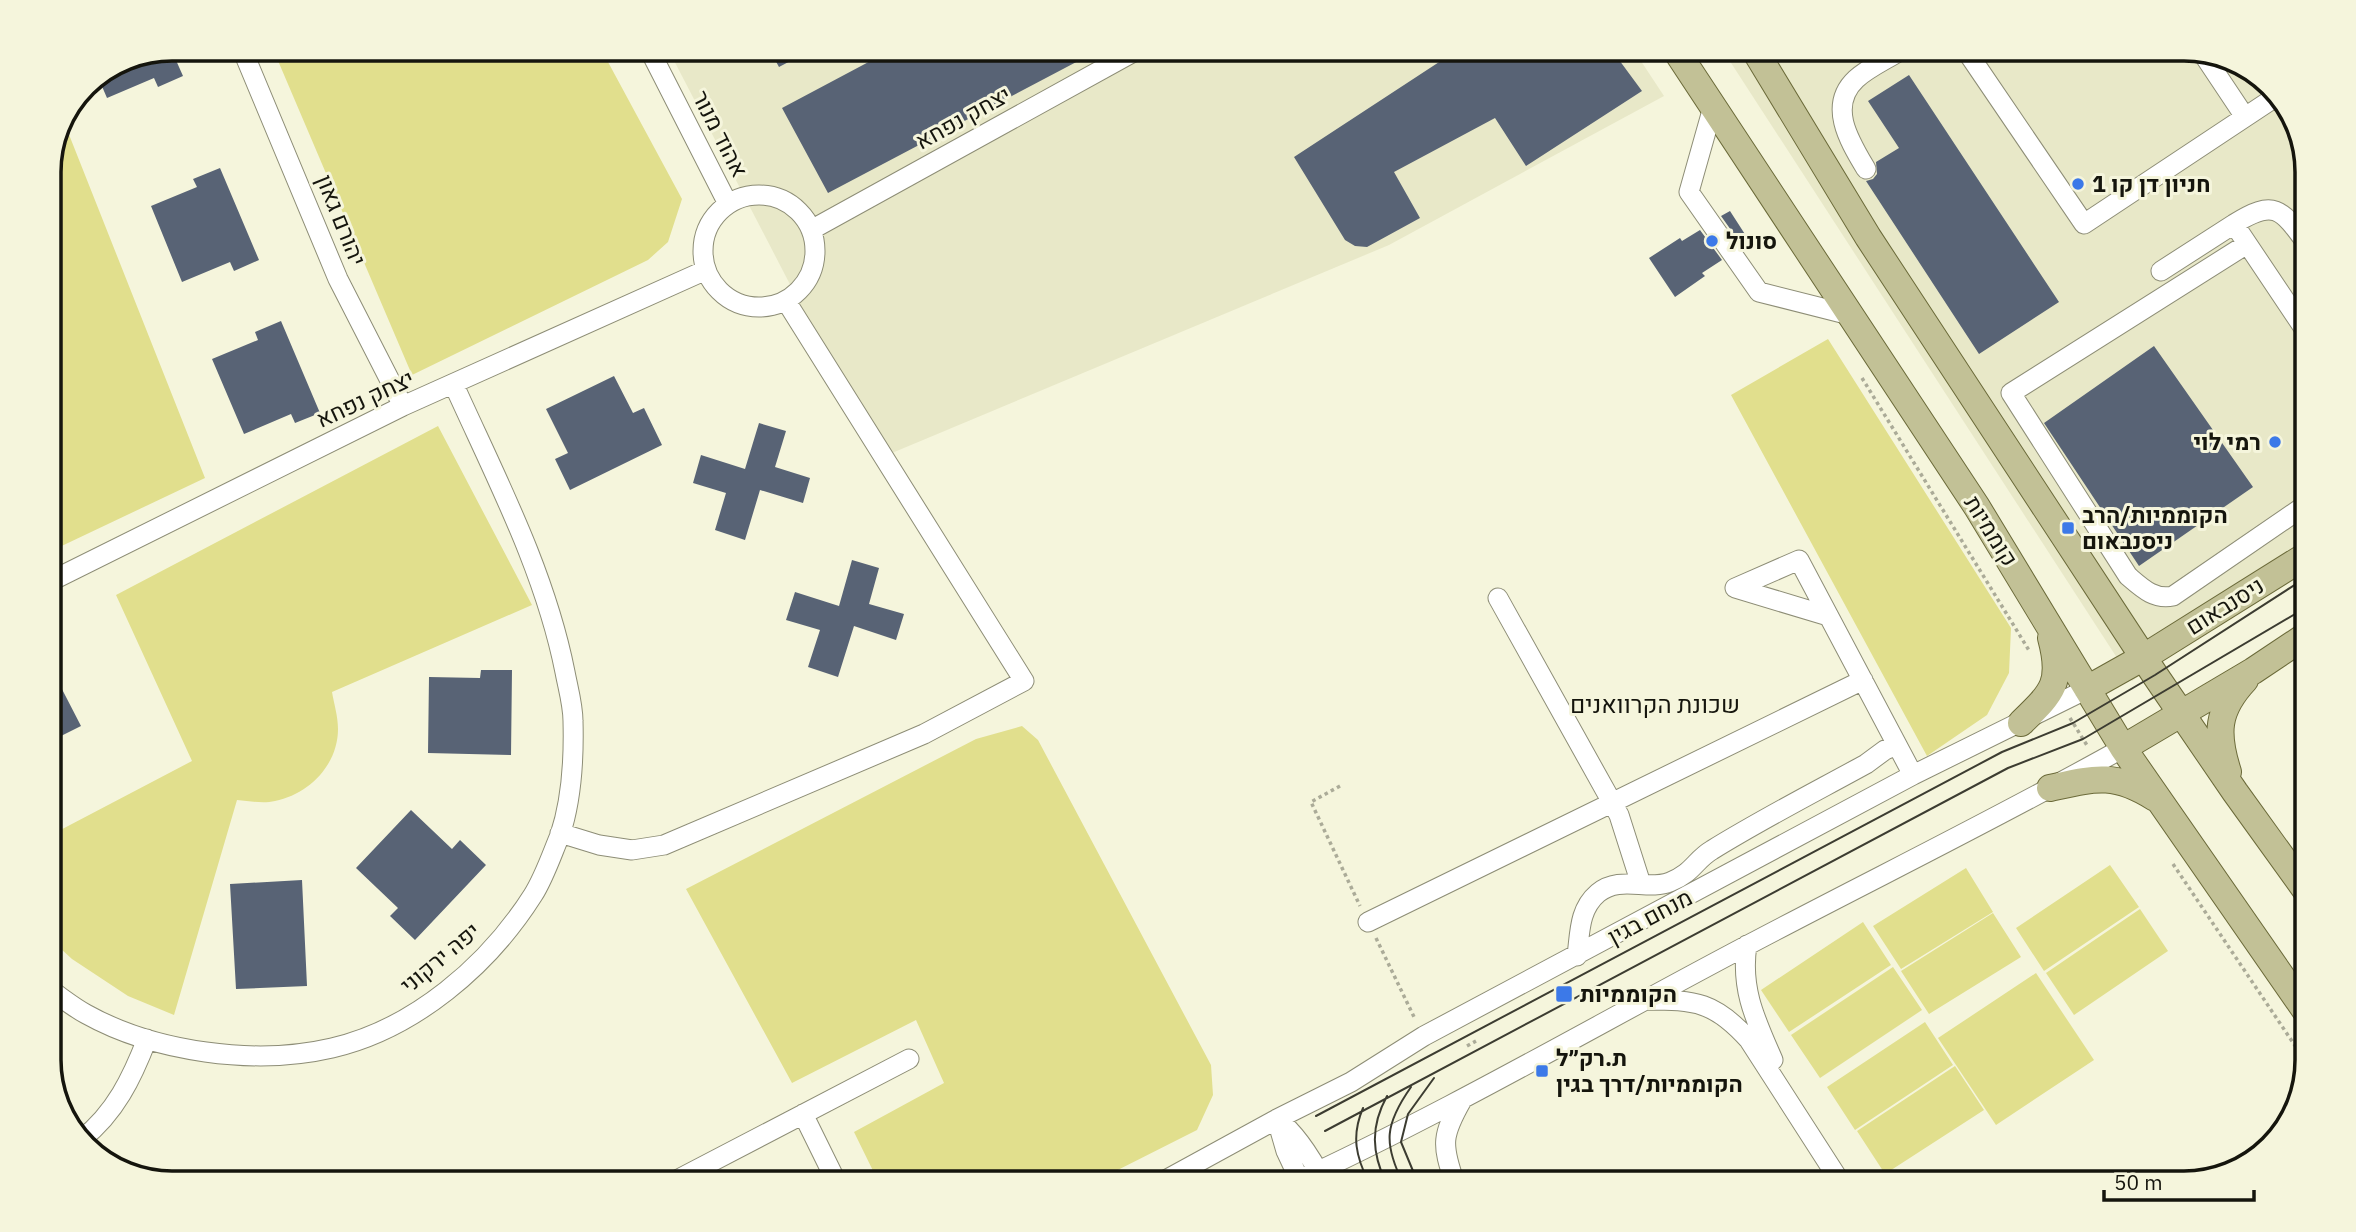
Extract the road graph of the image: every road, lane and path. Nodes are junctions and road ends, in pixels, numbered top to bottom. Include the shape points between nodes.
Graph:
1 (247, 61) edge
2 (655, 61) edge
3 (1116, 61) edge
4 (1683, 61) edge
5 (1761, 61) edge
6 (1885, 61) edge
7 (1973, 61) edge
8 (2210, 64) edge
9 (2269, 101) edge
10 (1713, 107) junction
11 (2245, 117) junction
12 (1866, 169) dead end
13 (729, 204) junction
14 (2234, 224) junction
15 (2295, 227) edge
16 (811, 230) junction
17 (2247, 244) junction
18 (706, 270) junction
19 (2161, 271) dead end
20 (786, 301) junction
21 (1850, 315) junction
22 (2295, 315) edge
23 (1862, 378) dead end
24 (454, 385) junction
25 (403, 407) junction
26 (2295, 512) edge
27 (2295, 563) edge
28 (61, 576) edge
29 (1498, 598) dead end
30 (1828, 616) dead end
31 (2046, 619) junction
32 (2295, 643) edge
33 (2030, 652) dead end
34 (2144, 657) junction
35 (2253, 671) junction
36 (1863, 680) junction
37 (2087, 689) junction
38 (2061, 703) junction
39 (2182, 714) junction
40 (2021, 723) junction
41 (1898, 745) junction
42 (2123, 748) junction
43 (2097, 762) junction
44 (1913, 775) junction
45 (1340, 786) dead end
46 (2050, 788) junction
47 (2235, 792) junction
48 (1612, 803) junction
49 (2164, 804) junction
50 (560, 833) junction
51 (2170, 859) dead end
52 (2295, 874) edge
53 (1641, 884) junction
54 (1368, 922) junction
55 (1748, 945) junction
56 (1577, 956) junction
57 (2295, 995) edge
58 (61, 997) edge
59 (1644, 1000) junction
60 (1412, 1014) dead end
61 (147, 1039) junction
62 (1476, 1041) dead end
63 (1466, 1046) dead end
64 (2295, 1046) edge
65 (909, 1059) dead end
66 (1462, 1100) junction
67 (803, 1114) junction
68 (1277, 1119) junction
69 (1801, 1122) junction
70 (89, 1133) edge
71 (694, 1171) edge
72 (831, 1171) edge
73 (1182, 1171) edge
74 (1294, 1171) edge
75 (1318, 1171) edge
76 (1333, 1171) edge
77 (1451, 1171) edge
78 (1833, 1171) edge

1 - 25 street, יהורם גאון via 338,279
2 - 13 street, אהוד מנור
3 - 16 street, יצחק נפחא
4 - 10 main road, קוממיות
5 - 34 main road via 1868,237
6 - 12 street via 1846,92 1842,116 1849,141
7 - 11 street via 2084,224
8 - 11 street
9 - 11 street
10 - 21 main road, קוממיות
10 - 21 street via 1689,192 1759,292
13 - 16 street via 747,196 785,201
13 - 18 street via 707,229 703,248
14 - 15 street via 2268,208
14 - 17 street
14 - 19 street
16 - 20 street via 815,253 811,272 802,289
17 - 22 street
17 - 26 street via 2011,393 2128,576 2151,594 2173,596
18 - 20 street via 715,287 748,306 768,307
18 - 24 street, יצחק נפחא
20 - 50 street via 1024,681 924,734 664,845 632,850
21 - 31 main road, קוממיות
23 - 33 path
24 - 25 street, יצחק נפחא
24 - 50 street, יפה ירקוני via 525,545 557,631 573,717 573,774
25 - 28 street, יצחק נפחא
27 - 34 main road, ניסנבאום
29 - 48 street
30 - 36 street
31 - 37 main road, קוממיות
31 - 40 main road via 2056,678 2043,702
32 - 35 main road
34 - 37 main road, מנחם בגין
34 - 39 main road
35 - 39 main road
35 - 47 main road via 2233,694 2219,726
36 - 41 street
36 - 48 street
37 - 38 street, מנחם בגין
37 - 42 main road, קוממיות
38 - 40 street, מנחם בגין
38 - 43 path
39 - 42 main road
39 - 47 main road
40 - 44 street, מנחם בגין
41 - 44 street
41 - 53 street via 1709,852 1685,876 1666,884
42 - 43 street
42 - 49 main road, קוממיות
43 - 46 street
44 - 56 street, מנחם בגין
45 - 54 path via 1311,802
46 - 49 main road via 2108,778 2134,786
46 - 55 street
47 - 52 main road
48 - 53 street
48 - 54 street
49 - 57 main road, קוממיות
50 - 61 street, יפה ירקוני via 534,894 491,952 428,1005 384,1030 332,1048 274,1055 218,1055
51 - 64 path
53 - 56 street via 1618,883 1600,891 1585,906
54 - 60 path
55 - 59 street
55 - 69 street via 1746,990
56 - 68 street, מנחם בגין
58 - 61 street, יפה ירקוני via 86,1014
59 - 66 street
59 - 69 street via 1698,1003 1720,1012 1749,1040
61 - 70 street via 119,1101
62 - 63 path
65 - 67 street
66 - 76 street
66 - 77 street via 1446,1130
67 - 71 street
67 - 72 street
68 - 73 street, מנחם בגין
68 - 74 street
68 - 75 street
69 - 78 street

